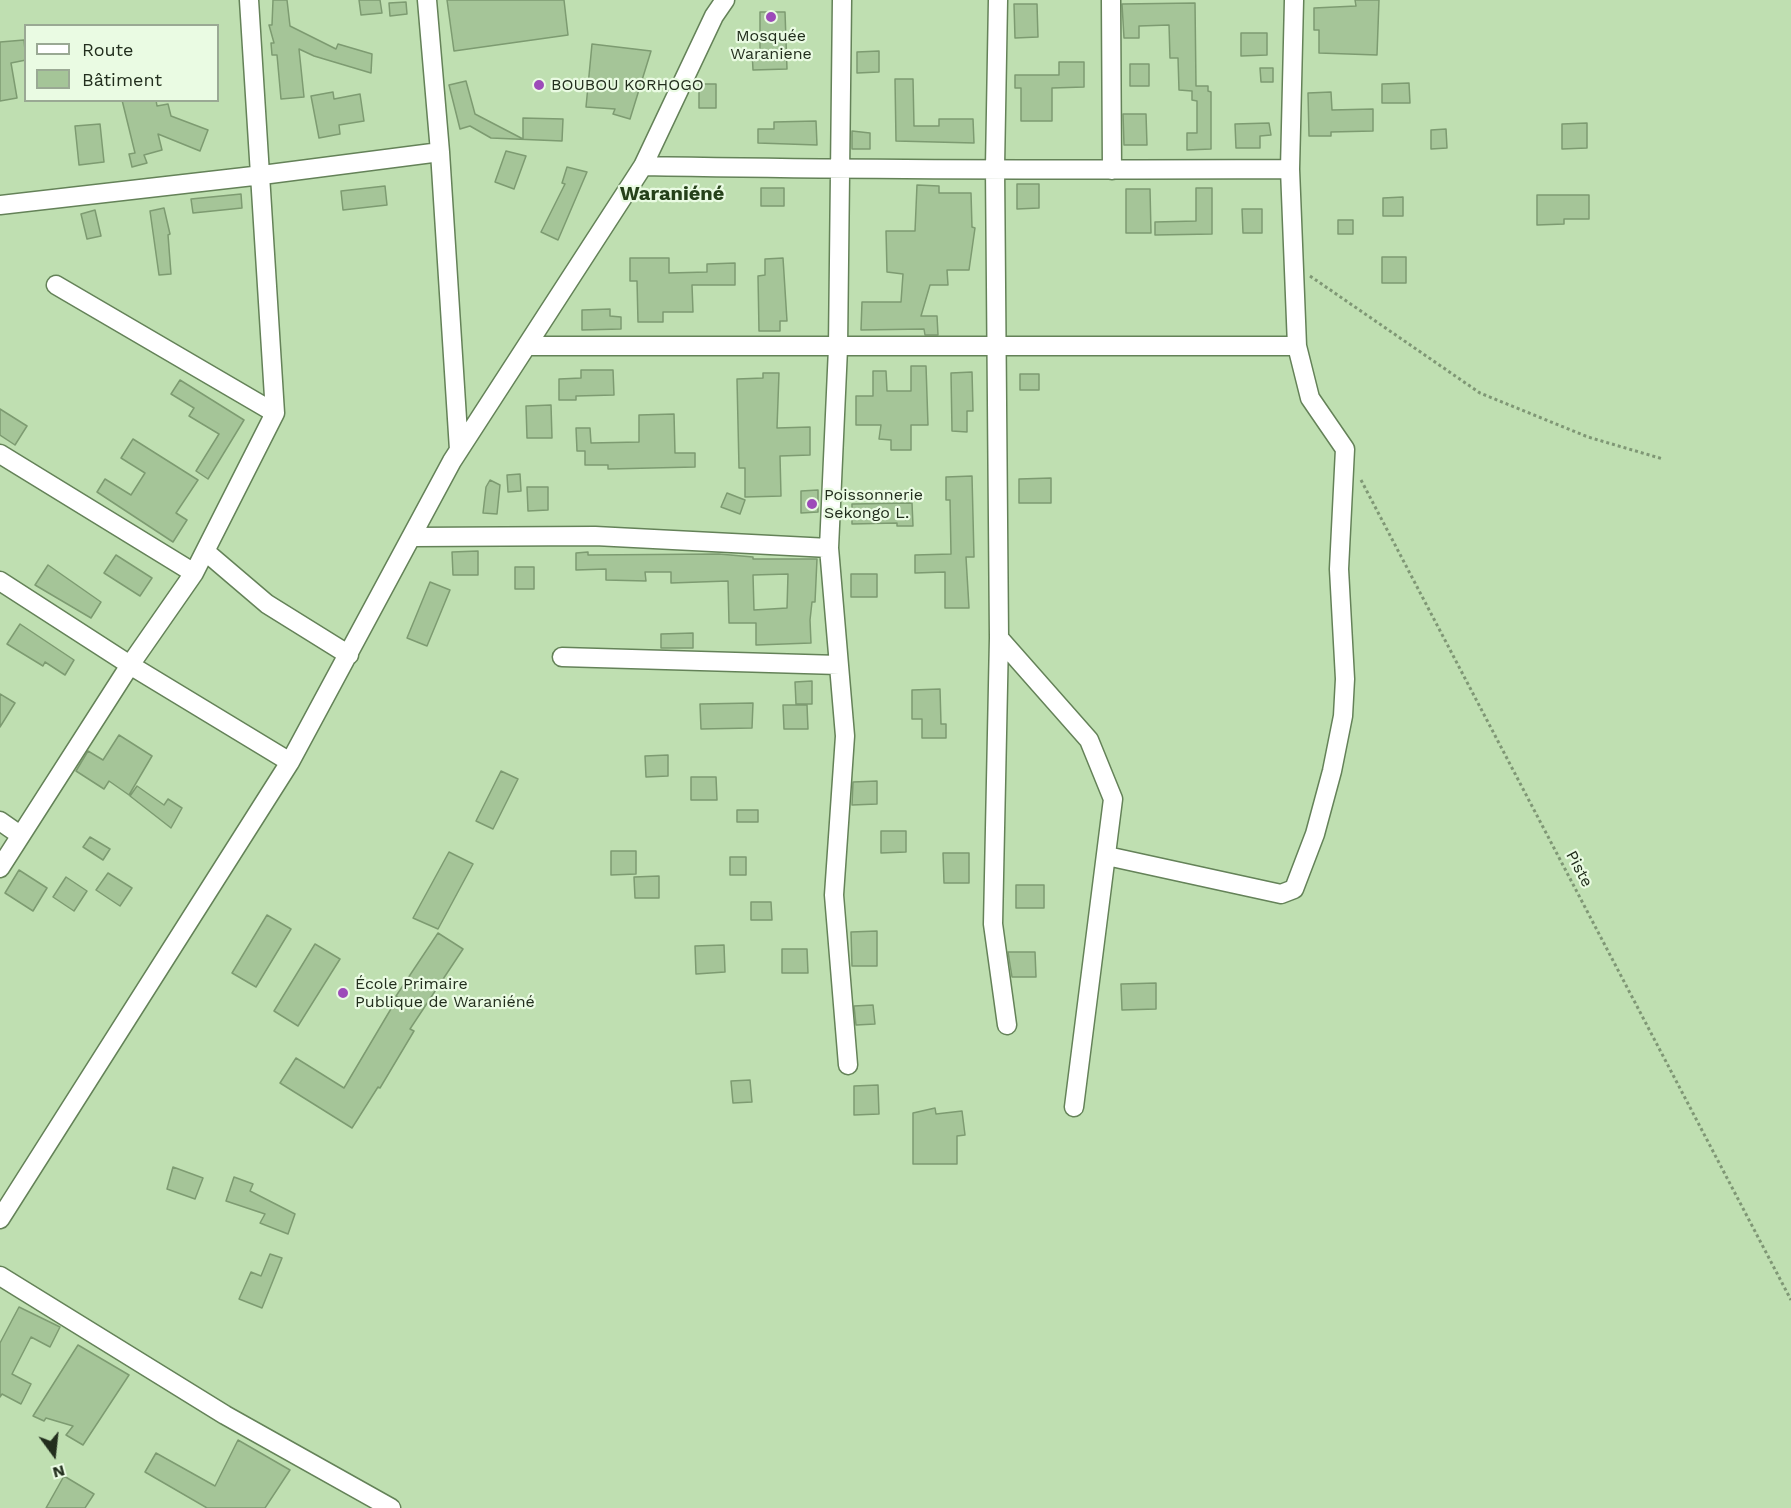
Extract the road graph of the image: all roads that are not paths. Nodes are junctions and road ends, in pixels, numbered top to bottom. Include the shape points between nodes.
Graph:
1 (249, 0) edge
2 (427, 0) edge
3 (725, 0) edge
4 (842, 0) edge
5 (998, 0) edge
6 (1111, 0) edge
7 (1294, 0) edge
8 (713, 8) edge
9 (440, 152) junction
10 (643, 166) junction
11 (994, 167) junction
12 (1290, 169) junction
13 (839, 170) junction
14 (1112, 170) junction
15 (262, 176) junction
16 (0, 205) edge
17 (56, 285) dead end
18 (996, 345) junction
19 (528, 346) junction
20 (1298, 346) junction
21 (838, 348) junction
22 (275, 413) junction
23 (459, 450) junction
24 (0, 454) edge
25 (413, 537) junction
26 (830, 548) junction
27 (206, 552) junction
28 (194, 573) junction
29 (0, 581) edge
30 (999, 638) junction
31 (349, 655) junction
32 (562, 657) dead end
33 (839, 664) junction
34 (130, 665) junction
35 (290, 762) junction
36 (0, 821) edge
37 (20, 835) junction
38 (1107, 856) junction
39 (0, 868) edge
40 (1006, 1024) dead end
41 (848, 1065) dead end
42 (1074, 1107) dead end
43 (0, 1219) edge
44 (0, 1276) edge
45 (391, 1508) edge

1 - 15 street
2 - 9 street
3 - 8 street
4 - 13 street
5 - 11 street
6 - 14 street
7 - 12 street
8 - 10 street
9 - 15 street
9 - 23 street
10 - 13 street
10 - 19 street
11 - 13 street
11 - 14 street
11 - 18 street
12 - 14 street
12 - 20 street
13 - 21 street
15 - 16 street
15 - 22 street
17 - 22 street
18 - 20 street
18 - 21 street
18 - 30 street
19 - 21 street
19 - 23 street
20 - 38 street via 1310,398 1345,449 1339,569 1345,679 1343,716 1315,834 1294,889 1281,894
21 - 26 street
22 - 27 street
23 - 25 street
24 - 28 street
25 - 26 street via 595,536
25 - 31 street
26 - 33 street
27 - 28 street
27 - 31 street via 267,604
28 - 34 street
29 - 34 street
30 - 38 street via 1089,740 1113,799
30 - 40 street via 993,924
31 - 35 street
32 - 33 street
33 - 41 street via 845,736 834,895
34 - 35 street
34 - 37 street
35 - 43 street
36 - 37 street
37 - 39 street
38 - 42 street
44 - 45 street via 225,1415

